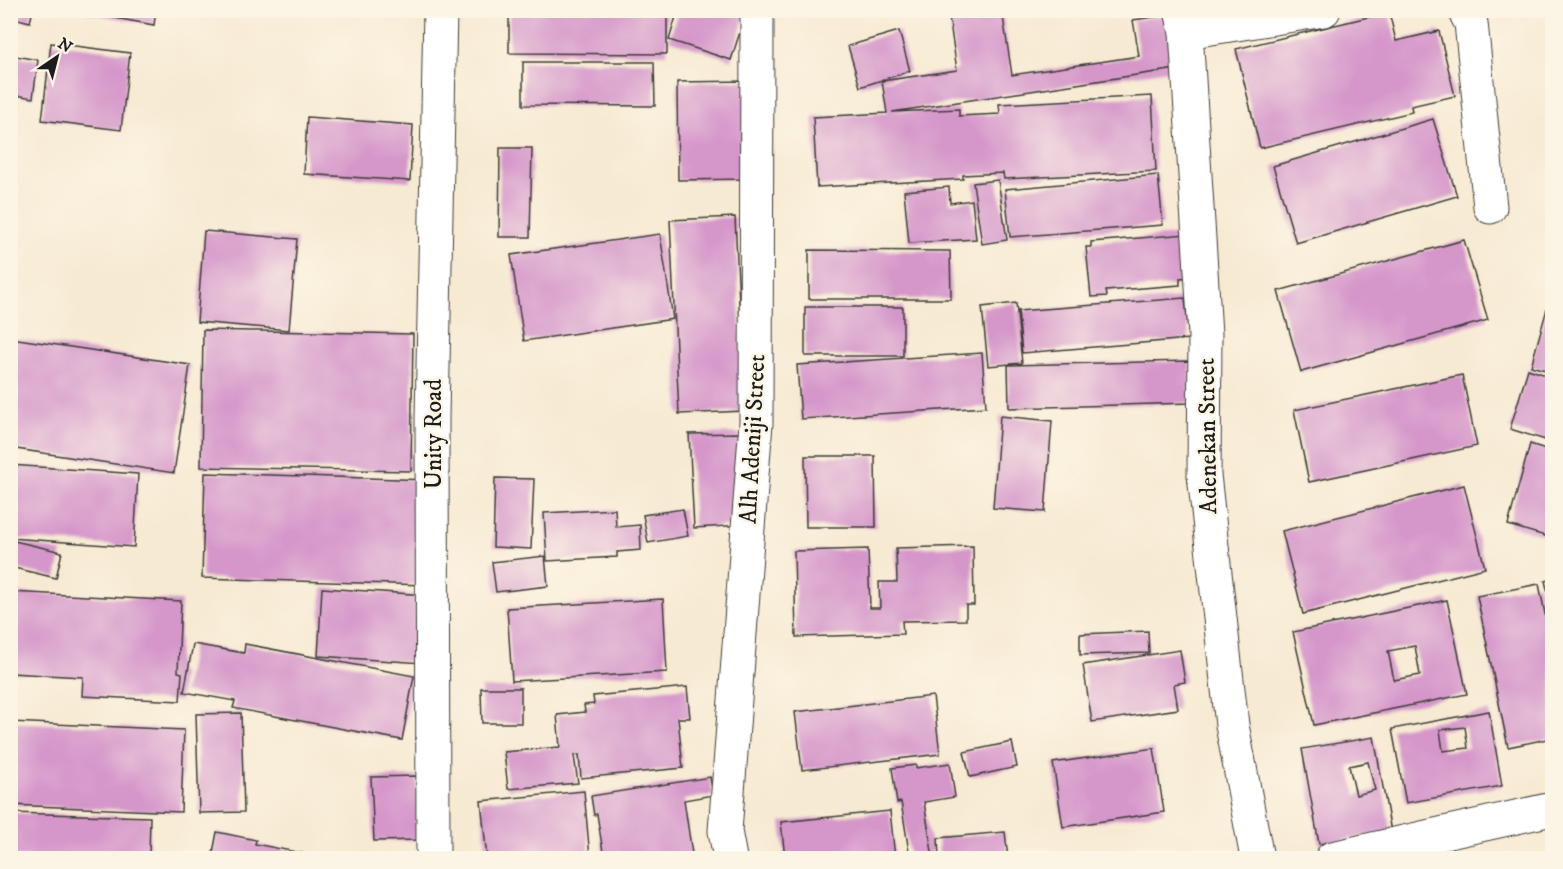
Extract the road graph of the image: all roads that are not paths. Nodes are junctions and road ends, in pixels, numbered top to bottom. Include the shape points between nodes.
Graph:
1 (440, 10) edge
2 (1324, 10) edge
3 (1464, 10) edge
4 (757, 19) dead end
5 (1184, 21) edge
6 (1490, 207) dead end
7 (1552, 809) edge
8 (433, 858) edge
9 (729, 858) edge
10 (1257, 858) edge
11 (1332, 858) edge

1 - 8 street, Unity Road via 432,418
2 - 5 street
3 - 6 street via 1471,23
4 - 9 street, Alh Adeniji Street via 756,423 725,831
5 - 10 street, Adenekan Street via 1205,334 1204,475 1232,725
7 - 11 street

